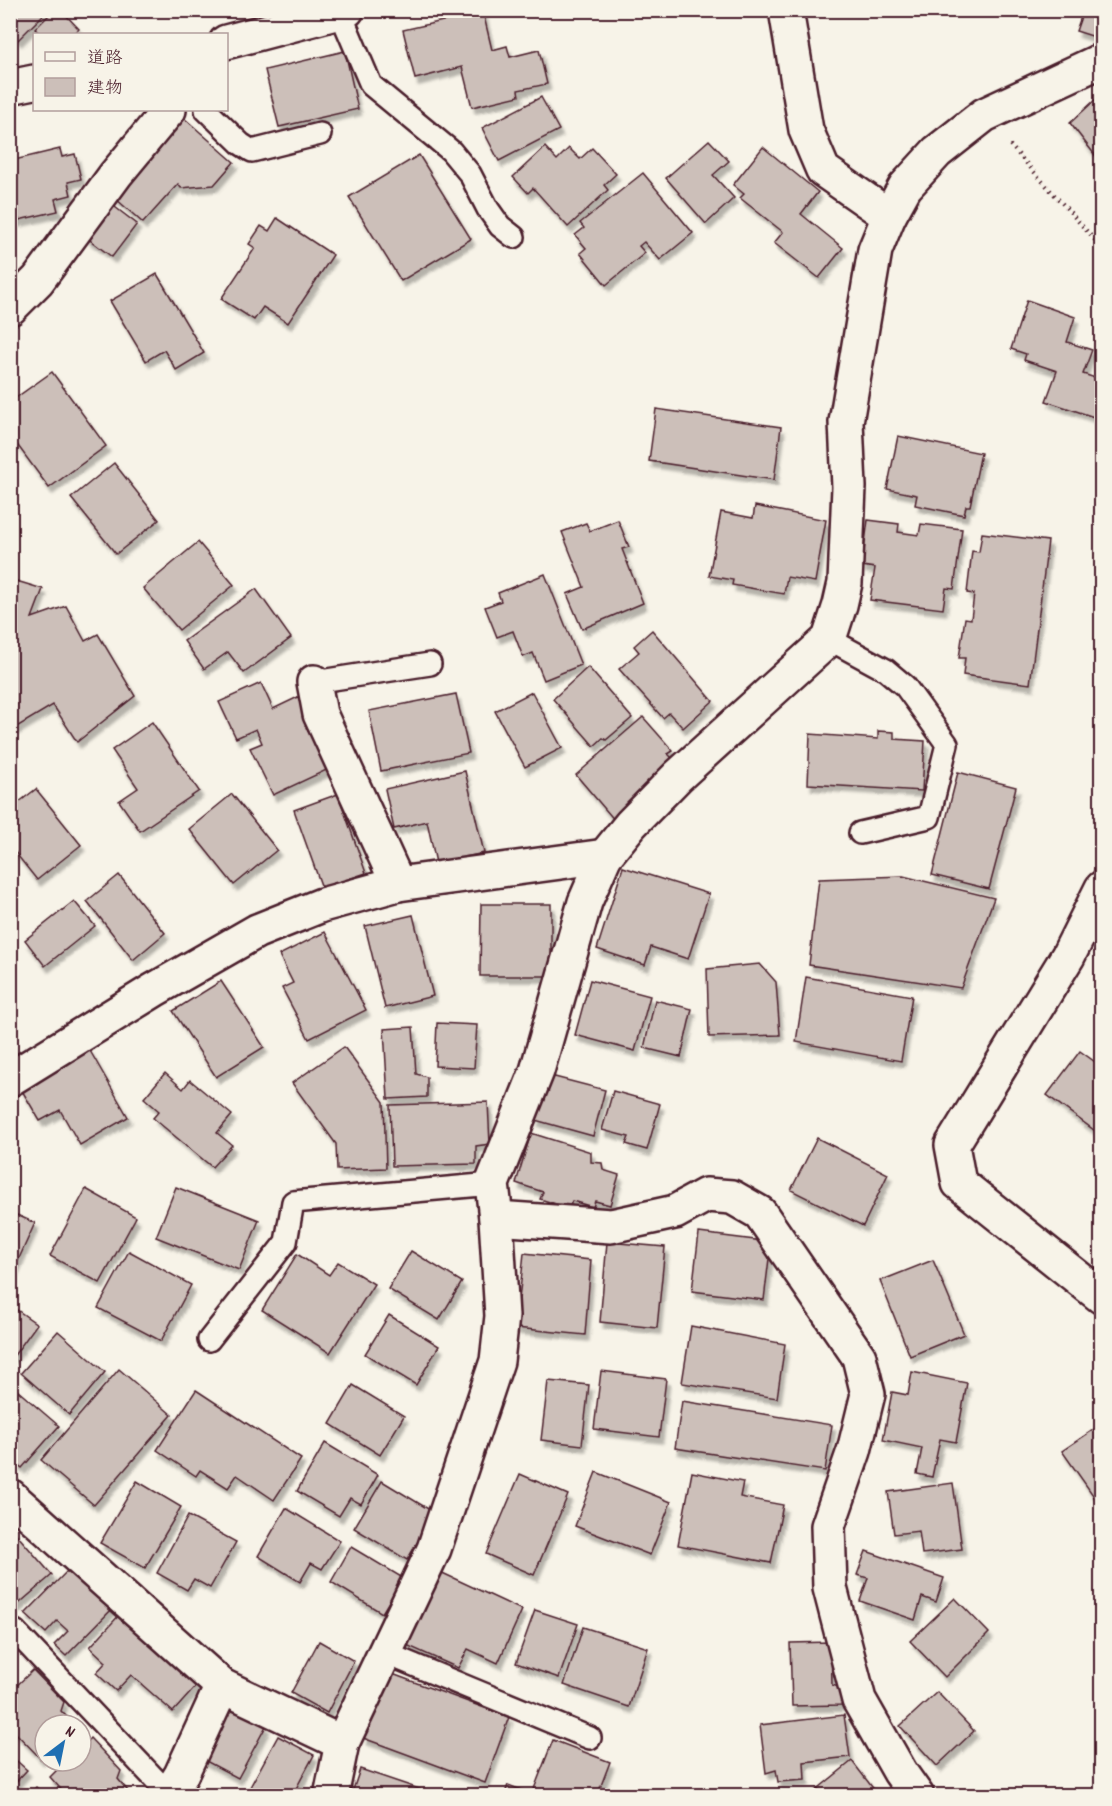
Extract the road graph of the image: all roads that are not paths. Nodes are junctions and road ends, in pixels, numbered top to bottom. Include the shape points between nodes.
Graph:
1 (786, 10) edge
2 (344, 11) edge
3 (228, 41) edge
4 (1101, 60) edge
5 (33, 82) edge
6 (10, 87) edge
7 (168, 111) edge
8 (207, 111) edge
9 (320, 134) dead end
10 (889, 216) junction
11 (514, 237) dead end
12 (10, 308) edge
13 (829, 639) junction
14 (430, 664) dead end
15 (314, 682) joint
16 (860, 833) dead end
17 (605, 856) junction
18 (398, 884) junction
19 (1101, 888) edge
20 (10, 1079) edge
21 (492, 1184) junction
22 (496, 1218) junction
23 (1101, 1297) edge
24 (209, 1340) dead end
25 (10, 1496) edge
26 (10, 1635) edge
27 (385, 1653) junction
28 (222, 1686) junction
29 (590, 1738) dead end
30 (342, 1743) junction
31 (169, 1795) edge
32 (331, 1796) edge
33 (917, 1796) edge

1 - 10 street via 806,130 823,170
2 - 3 street
2 - 11 lane via 371,85 451,151 470,174 500,226
4 - 10 street via 984,115 937,152 905,187
5 - 6 street
7 - 12 street via 38,280
8 - 9 lane via 252,151
10 - 13 street via 875,250 846,422 849,487 845,583
13 - 16 lane via 886,670 905,686 947,744 929,817
13 - 17 street via 678,776
14 - 15 lane
15 - 18 street via 320,714
17 - 18 street
17 - 21 street via 585,902 537,1071
18 - 20 street via 322,905 257,931
19 - 23 street via 1068,957 952,1145 960,1183
21 - 22 street
21 - 24 lane via 293,1202 286,1242
22 - 27 street via 502,1316 497,1361 434,1549
22 - 33 street via 611,1226 675,1212 706,1195 732,1197 760,1213 859,1357 868,1394 854,1451 828,1526 830,1588 859,1700
25 - 28 street
26 - 31 lane via 15,1631
27 - 29 lane
27 - 30 street
28 - 30 street
28 - 31 street
30 - 32 street

